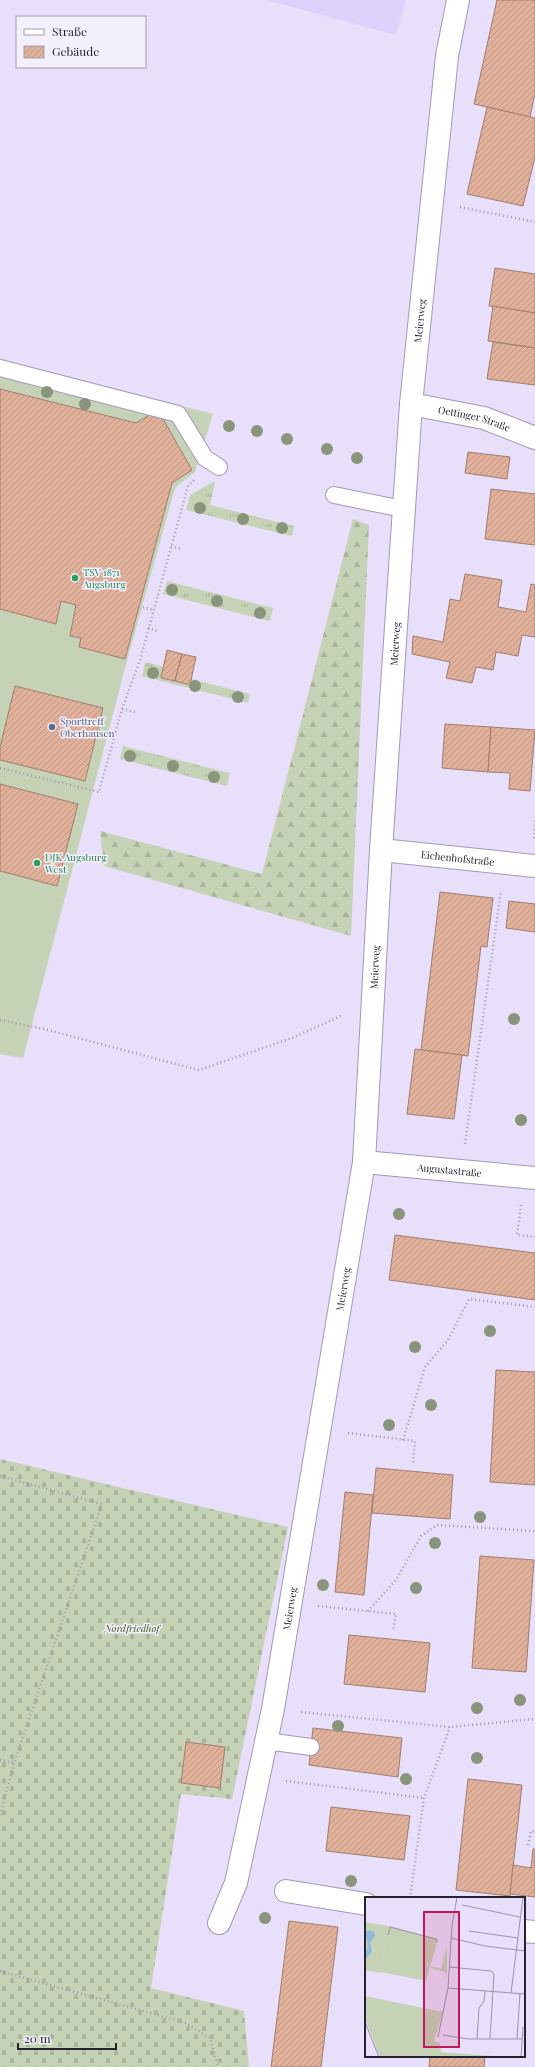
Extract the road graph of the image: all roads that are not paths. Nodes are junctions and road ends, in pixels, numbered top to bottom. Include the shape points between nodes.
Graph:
1 (458, 0) edge
2 (0, 368) edge
3 (411, 404) junction
4 (535, 438) edge
5 (215, 465) road end
6 (334, 495) dead end
7 (404, 509) junction
8 (381, 850) junction
9 (535, 866) edge
10 (364, 1162) junction
11 (530, 1178) edge
12 (266, 1741) junction
13 (311, 1747) dead end
14 (286, 1892) dead end
15 (365, 1904) edge
16 (219, 1923) dead end
17 (525, 1931) edge
18 (535, 1932) edge

1 - 3 street, Meierweg via 447,56
2 - 5 lane via 178,414 205,458
3 - 4 street, Oettinger Straße via 484,418
3 - 7 street, Meierweg
6 - 7 lane
7 - 8 street, Meierweg
8 - 9 street, Eichenhofstraße
8 - 10 street, Meierweg
10 - 11 street, Augustastraße
10 - 12 street, Meierweg
12 - 13 lane
12 - 16 street, Meierweg via 236,1883
14 - 15 street
17 - 18 street

